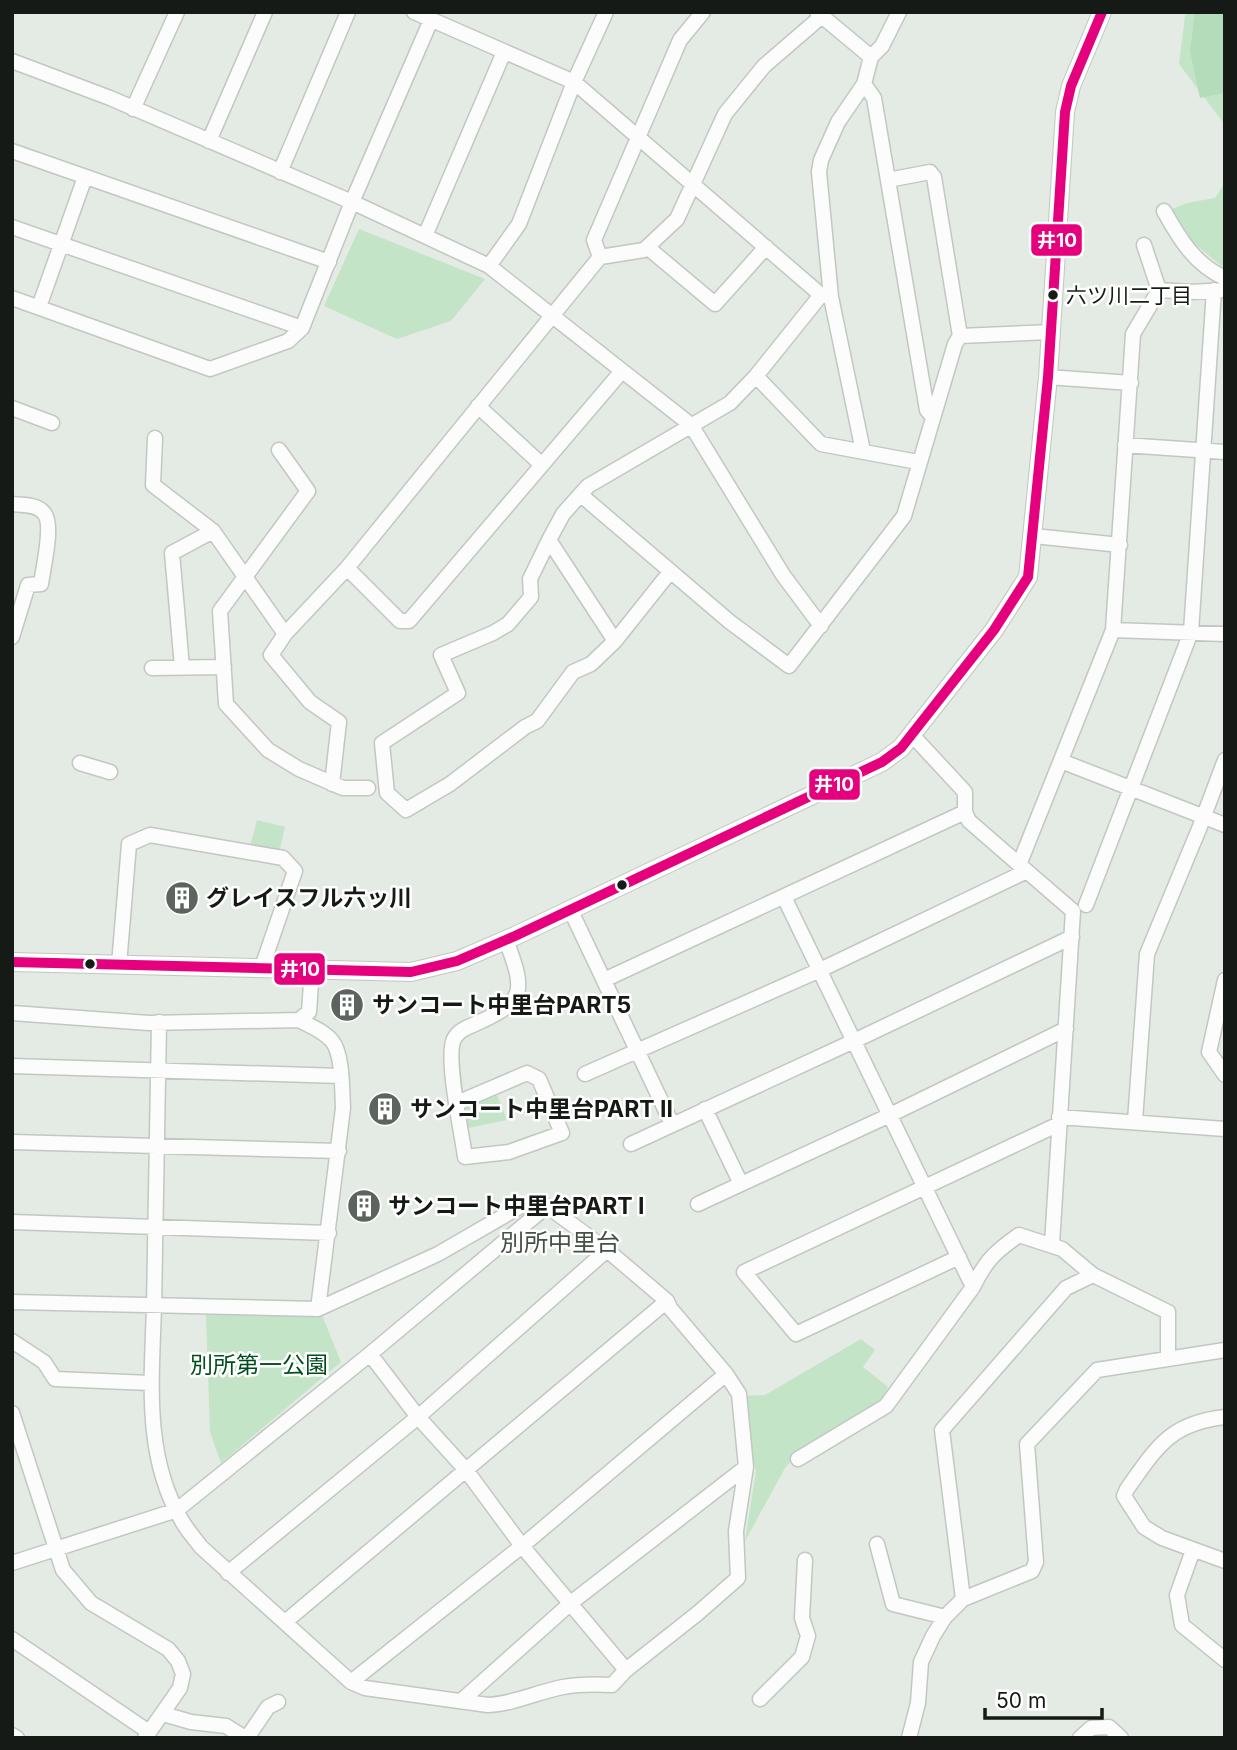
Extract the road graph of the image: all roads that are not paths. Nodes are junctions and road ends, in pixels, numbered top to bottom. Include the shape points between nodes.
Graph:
1 (177, 12) edge
2 (265, 12) edge
3 (348, 12) edge
4 (414, 12) edge
5 (606, 12) edge
6 (703, 12) edge
7 (899, 12) edge
8 (1102, 12) edge
9 (820, 14) edge
10 (430, 20) junction
11 (504, 52) junction
12 (871, 57) junction
13 (12, 61) edge
14 (574, 82) junction
15 (864, 84) junction
16 (133, 109) junction
17 (639, 138) junction
18 (209, 141) junction
19 (12, 151) edge
20 (280, 172) junction
21 (85, 177) junction
22 (888, 180) junction
23 (694, 186) junction
24 (352, 202) junction
25 (1164, 211) dead end
26 (12, 228) edge
27 (425, 236) junction
28 (61, 245) junction
29 (1144, 245) dead end
30 (647, 247) junction
31 (766, 247) junction
32 (600, 257) junction
33 (329, 262) junction
34 (489, 266) junction
35 (1225, 278) edge
36 (1159, 290) junction
37 (1219, 290) edge
38 (826, 296) junction
39 (12, 298) edge
40 (39, 307) junction
41 (553, 316) junction
42 (302, 328) junction
43 (1050, 332) junction
44 (960, 336) junction
45 (622, 371) junction
46 (756, 376) junction
47 (1048, 377) junction
48 (1131, 383) junction
49 (478, 406) junction
50 (12, 408) edge
51 (932, 416) junction
52 (52, 423) dead end
53 (691, 425) junction
54 (155, 438) dead end
55 (1125, 445) junction
56 (279, 450) dead end
57 (1204, 450) junction
58 (863, 451) junction
59 (1225, 452) edge
60 (918, 462) junction
61 (542, 465) junction
62 (581, 495) junction
63 (12, 504) edge
64 (213, 531) junction
65 (1034, 536) junction
66 (549, 540) junction
67 (1120, 545) junction
68 (347, 568) junction
69 (670, 572) junction
70 (245, 579) junction
71 (821, 626) junction
72 (1113, 630) junction
73 (1191, 632) junction
74 (285, 634) junction
75 (1225, 634) edge
76 (12, 637) edge
77 (615, 641) junction
78 (182, 667) junction
79 (224, 667) junction
80 (152, 668) dead end
81 (913, 736) junction
82 (1225, 760) edge
83 (1061, 761) junction
84 (80, 763) dead end
85 (110, 772) dead end
86 (332, 784) junction
87 (368, 788) dead end
88 (1132, 788) junction
89 (965, 812) junction
90 (1204, 817) junction
91 (1225, 825) edge
92 (1023, 868) junction
93 (784, 897) junction
94 (570, 909) junction
95 (1078, 921) junction
96 (506, 940) junction
97 (12, 962) edge
98 (119, 965) junction
99 (262, 967) junction
100 (312, 969) junction
101 (820, 970) junction
102 (604, 980) junction
103 (1225, 981) edge
104 (12, 1013) edge
105 (299, 1020) junction
106 (159, 1023) junction
107 (1066, 1029) junction
108 (854, 1041) junction
109 (638, 1052) junction
110 (12, 1066) edge
111 (158, 1069) junction
112 (585, 1074) dead end
113 (1225, 1075) edge
114 (341, 1076) junction
115 (457, 1103) junction
116 (705, 1109) junction
117 (890, 1115) junction
118 (1059, 1120) junction
119 (1135, 1121) junction
120 (672, 1124) junction
121 (1225, 1129) edge
122 (12, 1142) edge
123 (156, 1144) junction
124 (631, 1144) dead end
125 (339, 1151) junction
126 (741, 1184) junction
127 (925, 1187) junction
128 (698, 1204) dead end
129 (547, 1206) junction
130 (12, 1222) edge
131 (155, 1227) junction
132 (328, 1233) junction
133 (1052, 1244) junction
134 (607, 1250) junction
135 (959, 1257) junction
136 (1093, 1275) junction
137 (973, 1287) junction
138 (667, 1301) junction
139 (12, 1302) edge
140 (154, 1306) junction
141 (318, 1310) junction
142 (12, 1341) edge
143 (1225, 1350) edge
144 (370, 1354) junction
145 (1168, 1359) junction
146 (726, 1374) junction
147 (150, 1383) junction
148 (12, 1413) edge
149 (418, 1417) junction
150 (1225, 1417) edge
151 (797, 1459) dead end
152 (746, 1467) junction
153 (466, 1470) junction
154 (177, 1510) junction
155 (877, 1544) dead end
156 (522, 1546) junction
157 (57, 1548) junction
158 (1193, 1550) junction
159 (805, 1560) dead end
160 (1225, 1561) edge
161 (12, 1563) edge
162 (228, 1573) junction
163 (963, 1599) junction
164 (572, 1602) junction
165 (945, 1617) junction
166 (285, 1622) junction
167 (12, 1639) edge
168 (1225, 1660) edge
169 (626, 1670) junction
170 (351, 1682) junction
171 (761, 1699) dead end
172 (461, 1701) junction
173 (278, 1702) dead end
174 (163, 1714) junction
175 (12, 1735) edge
176 (147, 1735) edge
177 (17, 1738) edge
178 (246, 1738) edge
179 (909, 1738) edge
180 (1080, 1738) edge
181 (1121, 1738) edge

1 - 16 street
2 - 18 street
3 - 20 street
4 - 10 street
5 - 14 street
6 - 17 street via 680,40
7 - 12 street via 882,46
8 - 43 street via 1065,112
9 - 12 street
9 - 23 street via 764,66 725,114
10 - 11 street
10 - 24 street
11 - 14 street
11 - 27 street
12 - 15 street
13 - 16 street
14 - 17 street
14 - 34 street via 519,224
15 - 22 street via 874,99
15 - 38 street via 838,122 821,160
16 - 18 street
17 - 23 street
17 - 32 street via 594,240
18 - 20 street
19 - 21 street
20 - 24 street
21 - 28 street
21 - 33 street
22 - 44 street via 930,172 934,177
22 - 51 street
23 - 30 street via 677,219
23 - 31 street
24 - 27 street
24 - 33 street
25 - 35 street via 1190,252
26 - 28 street
27 - 34 street
28 - 40 street
28 - 42 street
29 - 36 street
30 - 31 street via 715,304
30 - 32 street
31 - 38 street
32 - 41 street
33 - 42 street
34 - 41 street
36 - 37 street
36 - 48 street via 1133,334
37 - 57 street
38 - 46 street
38 - 58 street
39 - 40 street
40 - 42 street via 211,369 288,341
41 - 45 street
41 - 49 street
43 - 44 street
43 - 47 street
44 - 51 street
45 - 53 street
45 - 61 street
46 - 53 street via 730,403
46 - 58 street via 821,444
47 - 48 street
47 - 65 street
48 - 55 street
49 - 61 street
49 - 68 street
50 - 52 street
51 - 60 street
53 - 62 street via 588,486
53 - 71 street via 783,575
54 - 64 street via 153,485
55 - 57 street
55 - 67 street
56 - 70 street via 309,491
57 - 59 street
57 - 73 street
58 - 60 street
60 - 71 street via 904,516
61 - 68 street via 409,621 401,621
62 - 66 street via 563,514
62 - 69 street
63 - 76 street via 45,513 49,526 41,583 28,585
64 - 70 street
64 - 78 street via 172,553
65 - 67 street
65 - 81 street via 1025,584
66 - 77 street
66 - 77 street via 530,579 531,597 508,624 441,655 458,693 382,743 387,793 407,810 450,784 537,721 573,672 591,664
67 - 72 street
68 - 74 street
69 - 71 street via 789,666
69 - 77 street
70 - 74 street
70 - 79 street via 220,611
72 - 73 street
72 - 83 street
73 - 75 street
73 - 88 street
74 - 86 street via 271,655 310,702 338,722
78 - 79 street
78 - 80 street
79 - 86 street via 226,704 268,750
81 - 89 street via 965,792
81 - 94 street via 882,762
82 - 90 street
83 - 88 street
83 - 92 street
84 - 85 street
86 - 87 street
88 - 90 street
88 - 95 street
89 - 92 street via 969,821
89 - 93 street
90 - 91 street
90 - 119 street via 1147,954
92 - 95 street via 1073,911
92 - 101 street
93 - 101 street
93 - 102 street
94 - 96 street
94 - 102 street
95 - 107 street
95 - 108 street
96 - 100 street via 428,969
96 - 115 street via 517,970 516,996 500,1013 460,1030 453,1040
97 - 98 street
98 - 99 street
98 - 99 street via 129,844 150,835 283,858 295,871
99 - 100 street
100 - 105 street via 309,1012
101 - 108 street
101 - 109 street
102 - 109 street
103 - 113 street via 1209,1052
104 - 106 street
105 - 106 street
105 - 114 street via 332,1041
106 - 111 street
107 - 117 street
107 - 118 street
108 - 116 street
108 - 117 street
109 - 112 street
109 - 120 street
110 - 111 street
111 - 114 street
111 - 123 street
114 - 125 street
115 - 115 street via 465,1157 509,1152 562,1133 539,1079 527,1073
116 - 120 street
116 - 126 street
117 - 126 street
117 - 127 street
118 - 119 street
118 - 127 street
118 - 133 street
119 - 121 street
120 - 124 street
122 - 123 street
123 - 125 street
123 - 131 street
125 - 132 street
126 - 128 street
127 - 135 street
127 - 135 street via 744,1272 796,1335
129 - 134 street
129 - 141 street via 522,1206 438,1254
129 - 144 street
130 - 131 street
131 - 132 street
131 - 140 street
132 - 141 street
133 - 136 street
133 - 137 street via 1019,1235 983,1266
134 - 138 street
134 - 149 street
135 - 137 street
136 - 145 street via 1168,1312
136 - 163 street via 1066,1288 942,1430
137 - 151 street via 886,1406
138 - 146 street
138 - 153 street
139 - 140 street
140 - 141 street
140 - 147 street
142 - 147 street via 44,1362 55,1379
143 - 145 street
144 - 149 street
144 - 154 street
145 - 163 street via 1097,1370 1021,1439 1036,1562 1032,1571
146 - 152 street via 738,1394
146 - 156 street
147 - 154 street via 158,1453
148 - 157 street
149 - 153 street
149 - 162 street
150 - 158 street via 1179,1428 1156,1449 1125,1496 1144,1527
152 - 164 street
152 - 169 street via 736,1531 738,1577
153 - 156 street
153 - 166 street
154 - 157 street
154 - 162 street via 201,1547
155 - 165 street via 893,1604
156 - 164 street
156 - 170 street
157 - 161 street
157 - 174 street via 63,1570 91,1603 168,1649 178,1661 183,1674 180,1688
158 - 160 street
158 - 168 street via 1177,1595 1182,1625
159 - 171 street via 802,1618 808,1636 802,1657
162 - 166 street
163 - 165 street
164 - 169 street
164 - 172 street
165 - 179 street via 921,1662
166 - 170 street
167 - 176 street
169 - 172 street via 612,1685 560,1688 502,1704
170 - 172 street via 365,1688
173 - 178 street via 268,1707
174 - 176 street
174 - 178 street via 191,1723 226,1726
175 - 177 street
180 - 181 street via 1091,1728 1108,1727

